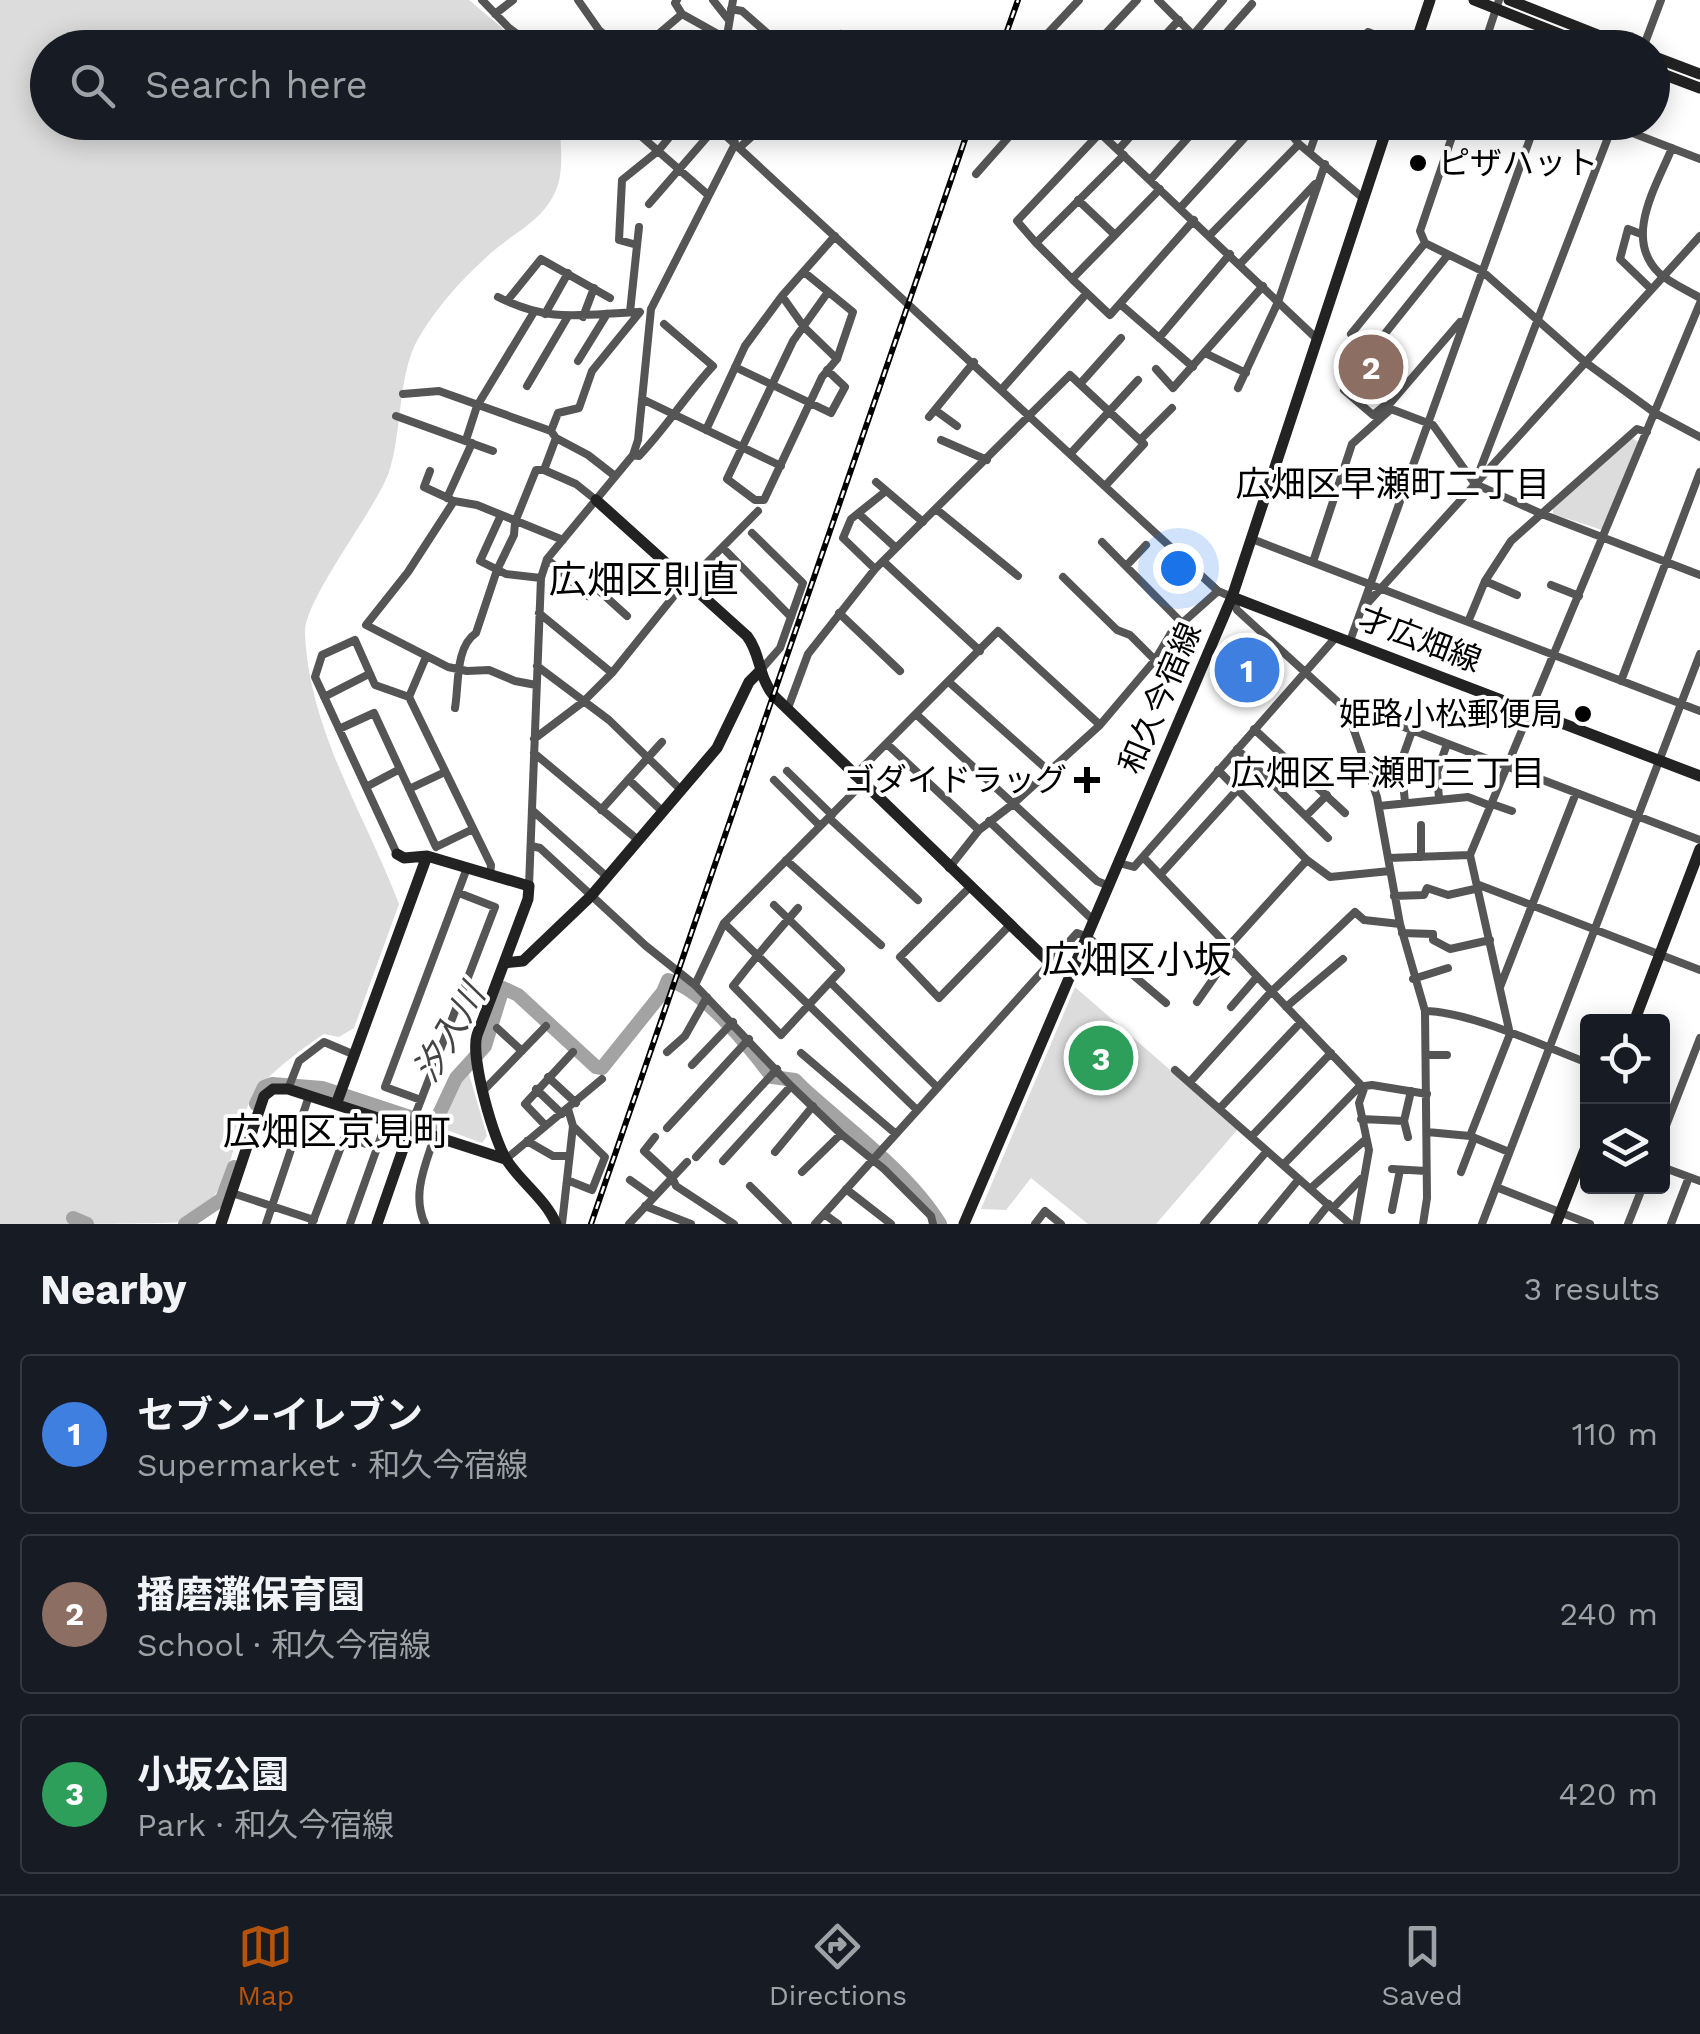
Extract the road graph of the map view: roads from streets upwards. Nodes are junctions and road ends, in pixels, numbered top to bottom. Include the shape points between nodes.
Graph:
1 (482, 0) edge
2 (513, 0) edge
3 (578, 0) edge
4 (677, 0) edge
5 (713, 0) edge
6 (1079, 0) edge
7 (1137, 0) edge
8 (1158, 0) edge
9 (1224, 0) edge
10 (1430, 0) edge
11 (1474, 0) edge
12 (1509, 0) edge
13 (1661, 0) edge
14 (732, 4) edge
15 (1252, 4) dead end
16 (1498, 4) edge
17 (495, 14) junction
18 (682, 14) junction
19 (728, 19) junction
20 (1179, 20) junction
21 (514, 30) edge
22 (599, 30) edge
23 (663, 30) edge
24 (706, 30) edge
25 (727, 30) edge
26 (764, 30) edge
27 (1051, 30) edge
28 (1109, 30) edge
29 (1170, 30) edge
30 (1189, 30) edge
31 (1197, 30) edge
32 (1227, 30) edge
33 (1419, 30) edge
34 (1489, 30) edge
35 (1555, 30) edge
36 (1585, 30) edge
37 (1650, 30) edge
38 (1670, 63) edge
39 (1700, 74) edge
40 (1670, 77) edge
41 (1700, 88) edge
42 (647, 140) edge
43 (667, 140) edge
44 (702, 140) edge
45 (730, 140) edge
46 (736, 140) edge
47 (745, 140) edge
48 (1006, 140) edge
49 (1093, 140) edge
50 (1108, 140) edge
51 (1130, 140) edge
52 (1186, 140) edge
53 (1243, 140) edge
54 (1295, 140) edge
55 (1314, 140) edge
56 (1383, 140) edge
57 (1451, 140) edge
58 (1529, 140) edge
59 (1604, 140) edge
60 (1651, 140) edge
61 (1298, 144) junction
62 (737, 146) junction
63 (1672, 148) junction
64 (658, 151) junction
65 (1310, 151) junction
66 (1121, 152) junction
67 (1700, 159) edge
68 (1325, 164) junction
69 (680, 169) junction
70 (976, 174) dead end
71 (1150, 180) junction
72 (1319, 180) junction
73 (1160, 189) junction
74 (707, 194) junction
75 (1364, 199) junction
76 (1078, 200) junction
77 (649, 204) dead end
78 (1181, 208) junction
79 (1194, 220) junction
80 (639, 227) dead end
81 (1641, 234) junction
82 (1115, 235) junction
83 (1210, 235) junction
84 (835, 236) junction
85 (1700, 236) edge
86 (1036, 243) junction
87 (1426, 243) junction
88 (637, 245) junction
89 (1230, 254) junction
90 (1447, 256) junction
91 (1240, 264) junction
92 (1482, 271) junction
93 (804, 272) junction
94 (568, 273) junction
95 (1662, 276) junction
96 (1072, 279) junction
97 (1262, 286) junction
98 (594, 288) junction
99 (1651, 289) junction
100 (828, 292) junction
101 (1087, 293) junction
102 (782, 296) junction
103 (610, 298) dead end
104 (1700, 301) edge
105 (1278, 302) junction
106 (1120, 304) junction
107 (651, 309) junction
108 (534, 312) junction
109 (630, 312) junction
110 (640, 312) junction
111 (544, 314) junction
112 (608, 314) junction
113 (1466, 315) junction
114 (584, 317) junction
115 (567, 318) junction
116 (1538, 320) junction
117 (664, 324) dead end
118 (804, 326) junction
119 (1351, 334) dead end
120 (1121, 338) dead end
121 (1160, 338) junction
122 (1318, 340) junction
123 (1371, 352) dead end
124 (1205, 353) junction
125 (837, 359) junction
126 (598, 362) junction
127 (974, 362) junction
128 (1584, 362) junction
129 (735, 367) junction
130 (1193, 367) junction
131 (1156, 368) dead end
132 (828, 370) junction
133 (1246, 373) junction
134 (1138, 380) dead end
135 (773, 384) junction
136 (1080, 384) junction
137 (528, 386) dead end
138 (1238, 388) dead end
139 (1002, 389) junction
140 (1344, 390) dead end
141 (403, 394) dead end
142 (642, 399) junction
143 (810, 402) junction
144 (478, 406) junction
145 (1172, 408) dead end
146 (1389, 408) junction
147 (1110, 411) junction
148 (1655, 413) junction
149 (673, 414) junction
150 (1030, 415) junction
151 (396, 416) dead end
152 (1426, 420) junction
153 (957, 426) dead end
154 (706, 430) junction
155 (1647, 432) junction
156 (553, 435) junction
157 (1700, 436) edge
158 (942, 440) dead end
159 (1140, 440) junction
160 (469, 441) junction
161 (743, 448) junction
162 (494, 451) dead end
163 (1070, 452) junction
164 (633, 455) junction
165 (986, 460) junction
166 (781, 466) junction
167 (430, 470) dead end
168 (544, 470) junction
169 (1700, 472) edge
170 (615, 476) junction
171 (876, 482) dead end
172 (1474, 484) junction
173 (1106, 485) junction
174 (886, 491) junction
175 (450, 499) junction
176 (596, 500) junction
177 (936, 509) junction
178 (758, 511) dead end
179 (1542, 514) junction
180 (501, 515) junction
181 (860, 515) junction
182 (516, 522) junction
183 (923, 522) junction
184 (752, 533) dead end
185 (1603, 538) junction
186 (1252, 539) junction
187 (563, 540) junction
188 (1102, 542) dead end
189 (1146, 545) dead end
190 (896, 548) junction
191 (726, 551) dead end
192 (548, 559) junction
193 (884, 562) junction
194 (1313, 562) junction
195 (1665, 562) junction
196 (1126, 566) junction
197 (497, 570) junction
198 (875, 570) junction
199 (1700, 575) edge
200 (1018, 576) dead end
201 (604, 577) dead end
202 (1063, 577) dead end
203 (541, 578) junction
204 (688, 580) junction
205 (1485, 581) junction
206 (1370, 584) junction
207 (1551, 585) dead end
208 (596, 587) junction
209 (1382, 588) junction
210 (1218, 590) junction
211 (1518, 594) dead end
212 (1579, 596) junction
213 (1232, 597) junction
214 (1362, 610) junction
215 (839, 612) junction
216 (539, 613) junction
217 (627, 616) dead end
218 (791, 617) junction
219 (1182, 622) junction
220 (1468, 622) junction
221 (1344, 639) junction
222 (980, 651) junction
223 (1700, 654) edge
224 (1555, 655) junction
225 (426, 657) junction
226 (1155, 660) junction
227 (537, 666) junction
228 (459, 670) junction
229 (1306, 670) junction
230 (900, 671) dead end
231 (760, 672) junction
232 (612, 673) junction
233 (369, 674) junction
234 (1620, 680) junction
235 (950, 683) junction
236 (536, 686) junction
237 (324, 697) junction
238 (409, 698) junction
239 (583, 702) junction
240 (1681, 704) junction
241 (455, 708) dead end
242 (788, 708) junction
243 (1530, 711) junction
244 (1700, 711) edge
245 (917, 715) junction
246 (1350, 719) junction
247 (1100, 726) junction
248 (339, 729) junction
249 (1254, 729) junction
250 (1412, 731) junction
251 (534, 739) junction
252 (662, 742) dead end
253 (887, 744) junction
254 (1447, 744) junction
255 (1237, 749) junction
256 (534, 753) junction
257 (648, 759) junction
258 (1659, 760) junction
259 (1508, 768) junction
260 (400, 769) junction
261 (1218, 770) junction
262 (787, 771) dead end
263 (445, 772) junction
264 (1050, 772) junction
265 (1700, 776) edge
266 (859, 779) junction
267 (628, 780) junction
268 (774, 780) dead end
269 (366, 787) junction
270 (409, 789) junction
271 (1238, 789) junction
272 (681, 790) junction
273 (1576, 793) junction
274 (1326, 795) junction
275 (1440, 800) junction
276 (1405, 802) junction
277 (1014, 804) junction
278 (1492, 805) junction
279 (1379, 806) junction
280 (532, 810) junction
281 (601, 810) junction
282 (662, 811) junction
283 (1512, 811) dead end
284 (1346, 812) dead end
285 (830, 816) junction
286 (1306, 816) junction
287 (1637, 816) junction
288 (989, 821) junction
289 (1421, 825) dead end
290 (820, 826) junction
291 (474, 829) junction
292 (979, 830) junction
293 (1328, 838) dead end
294 (638, 840) junction
295 (1700, 840) edge
296 (531, 846) junction
297 (1700, 850) edge
298 (397, 854) joint
299 (427, 856) junction
300 (1470, 856) junction
301 (1142, 857) junction
302 (1422, 857) junction
303 (1388, 858) junction
304 (786, 860) junction
305 (1307, 860) junction
306 (1119, 863) junction
307 (466, 868) junction
308 (949, 868) junction
309 (1390, 871) junction
310 (1160, 875) junction
311 (490, 876) junction
312 (606, 876) junction
313 (528, 886) junction
314 (1109, 886) junction
315 (970, 887) junction
316 (1479, 887) junction
317 (459, 892) junction
318 (590, 896) junction
319 (1394, 896) junction
320 (918, 900) dead end
321 (774, 905) dead end
322 (1532, 906) junction
323 (798, 908) dead end
324 (788, 919) junction
325 (1094, 921) junction
326 (724, 923) junction
327 (1010, 925) junction
328 (1401, 928) junction
329 (1594, 929) junction
330 (1088, 936) junction
331 (1490, 940) junction
332 (881, 945) dead end
333 (1230, 949) junction
334 (1660, 954) junction
335 (756, 955) junction
336 (1343, 958) dead end
337 (1049, 962) junction
338 (504, 963) junction
339 (1448, 968) dead end
340 (1700, 970) edge
341 (1256, 978) junction
342 (1413, 979) junction
343 (830, 983) junction
344 (695, 985) junction
345 (1500, 987) junction
346 (1271, 992) junction
347 (707, 998) junction
348 (1197, 1002) dead end
349 (1166, 1003) dead end
350 (1231, 1007) dead end
351 (1286, 1007) junction
352 (809, 1008) junction
353 (1425, 1011) junction
354 (1637, 1014) edge
355 (733, 1022) junction
356 (1301, 1022) junction
357 (546, 1026) dead end
358 (497, 1028) dead end
359 (1510, 1034) junction
360 (1700, 1038) edge
361 (747, 1041) junction
362 (1548, 1048) junction
363 (522, 1051) junction
364 (573, 1052) dead end
365 (667, 1052) dead end
366 (801, 1053) dead end
367 (1331, 1053) junction
368 (354, 1055) junction
369 (1426, 1055) junction
370 (1448, 1055) dead end
371 (1580, 1061) edge
372 (692, 1065) dead end
373 (1175, 1070) dead end
374 (776, 1073) junction
375 (548, 1077) junction
376 (602, 1079) dead end
377 (1190, 1082) junction
378 (792, 1086) junction
379 (1363, 1086) junction
380 (937, 1087) junction
381 (288, 1089) junction
382 (484, 1090) junction
383 (536, 1090) junction
384 (1411, 1091) junction
385 (1427, 1094) junction
386 (309, 1095) junction
387 (1670, 1096) edge
388 (1676, 1098) junction
389 (420, 1100) junction
390 (337, 1102) junction
391 (813, 1106) junction
392 (569, 1108) junction
393 (1220, 1108) junction
394 (917, 1110) junction
395 (1670, 1114) edge
396 (387, 1119) junction
397 (1361, 1120) junction
398 (1404, 1122) junction
399 (545, 1125) junction
400 (410, 1126) junction
401 (573, 1126) junction
402 (666, 1128) dead end
403 (1427, 1132) junction
404 (841, 1134) junction
405 (896, 1134) junction
406 (436, 1135) junction
407 (716, 1136) junction
408 (1252, 1136) junction
409 (655, 1137) dead end
410 (1408, 1137) dead end
411 (1472, 1137) junction
412 (1366, 1140) junction
413 (526, 1141) junction
414 (377, 1148) junction
415 (732, 1151) junction
416 (1267, 1151) junction
417 (774, 1152) dead end
418 (1509, 1152) junction
419 (568, 1156) junction
420 (696, 1157) dead end
421 (505, 1159) junction
422 (873, 1159) junction
423 (723, 1161) dead end
424 (687, 1162) dead end
425 (1580, 1162) edge
426 (1283, 1165) junction
427 (1670, 1170) edge
428 (1426, 1171) junction
429 (802, 1172) dead end
430 (1461, 1172) dead end
431 (1363, 1176) junction
432 (672, 1177) junction
433 (1689, 1177) junction
434 (1299, 1179) junction
435 (567, 1180) junction
436 (630, 1181) dead end
437 (1700, 1181) edge
438 (750, 1186) dead end
439 (1496, 1187) junction
440 (1311, 1188) junction
441 (846, 1190) junction
442 (232, 1193) junction
443 (1640, 1194) edge
444 (654, 1197) junction
445 (646, 1206) junction
446 (1331, 1206) junction
447 (272, 1207) junction
448 (1392, 1210) dead end
449 (824, 1214) junction
450 (1558, 1218) edge
451 (313, 1222) edge
452 (676, 1222) edge
453 (1208, 1223) edge
454 (221, 1224) edge
455 (266, 1224) edge
456 (350, 1224) edge
457 (377, 1224) edge
458 (425, 1224) edge
459 (559, 1224) edge
460 (628, 1224) edge
461 (691, 1224) edge
462 (734, 1224) edge
463 (788, 1224) edge
464 (815, 1224) edge
465 (838, 1224) edge
466 (891, 1224) edge
467 (933, 1224) edge
468 (964, 1224) edge
469 (1035, 1224) edge
470 (1061, 1224) edge
471 (1262, 1224) edge
472 (1313, 1224) edge
473 (1353, 1224) edge
474 (1423, 1224) edge
475 (1482, 1224) edge
476 (1590, 1224) edge
477 (1628, 1224) edge
478 (1671, 1224) edge

1 - 17 street
2 - 17 street
3 - 22 street
4 - 18 street
5 - 19 street
6 - 27 street
7 - 28 street
8 - 20 street
9 - 31 street
10 - 33 street
11 - 16 street
12 - 36 street
13 - 37 street
14 - 19 street
14 - 26 street
15 - 32 street
16 - 34 street
16 - 35 street
17 - 21 street
18 - 23 street
18 - 24 street
19 - 25 street
20 - 29 street
20 - 30 street
38 - 39 street
40 - 41 street
42 - 64 street
43 - 64 street
44 - 69 street
45 - 62 street
46 - 62 street
47 - 62 street
48 - 70 street
49 - 86 street via 1017,220
50 - 66 street
51 - 66 street
52 - 71 street
53 - 78 street
54 - 61 street
55 - 65 street
56 - 75 street, 和久今宿線
57 - 87 street via 1420,230
58 - 92 street
59 - 116 street
60 - 63 street
61 - 65 street
61 - 83 street
62 - 74 street
62 - 84 street
63 - 67 street
63 - 81 street
64 - 69 street
64 - 88 street via 622,180 620,240
65 - 68 street
66 - 71 street
66 - 76 street
68 - 72 street
68 - 75 street
69 - 74 street
69 - 77 street
71 - 73 street
72 - 91 street
72 - 105 street
73 - 78 street
73 - 82 street
74 - 107 street
75 - 122 street, 和久今宿線
76 - 82 street
76 - 86 street
78 - 79 street
79 - 83 street
79 - 106 street
80 - 88 street
81 - 95 street via 1647,259
81 - 99 street via 1628,229 1620,259
82 - 96 street
83 - 89 street
84 - 93 street
84 - 127 street
85 - 95 street
86 - 96 street
87 - 90 street
87 - 119 street
88 - 109 street
89 - 91 street
89 - 121 street
90 - 92 street
90 - 123 street
91 - 97 street
92 - 113 street
92 - 116 street
93 - 100 street
93 - 102 street
94 - 98 street
94 - 108 street via 542,259 502,299
94 - 111 street
95 - 99 street
95 - 104 street
96 - 101 street
97 - 105 street
97 - 124 street
98 - 103 street
98 - 114 street
99 - 128 street
100 - 118 street
100 - 125 street via 853,312
101 - 106 street via 1110,315
101 - 139 street
102 - 118 street
102 - 129 street
104 - 148 street
105 - 122 street
105 - 133 street
106 - 121 street
107 - 110 street
107 - 142 street
108 - 111 street
108 - 144 street
109 - 110 street
109 - 112 street
110 - 126 street
111 - 115 street
112 - 114 street
112 - 126 street via 581,357
113 - 146 street
113 - 152 street
114 - 115 street
115 - 137 street
116 - 128 street
116 - 172 street
117 - 149 street via 713,366
118 - 125 street
118 - 135 street
120 - 136 street
121 - 130 street
122 - 186 street, 和久今宿線
124 - 130 street
124 - 133 street
125 - 132 street
126 - 156 street via 578,408 560,412
127 - 139 street
127 - 153 street via 932,414
128 - 148 street
128 - 172 street
129 - 135 street
129 - 154 street
130 - 131 street via 1174,388
132 - 143 street
132 - 143 street via 845,386 832,413
133 - 138 street
134 - 147 street
135 - 143 street
135 - 161 street
136 - 147 street
136 - 150 street via 1070,375
139 - 150 street
140 - 146 street via 1374,416
141 - 144 street via 439,390
142 - 149 street
142 - 164 street
143 - 166 street
144 - 156 street
144 - 160 street
145 - 159 street
146 - 152 street
146 - 194 street via 1352,444
147 - 159 street
147 - 163 street
148 - 155 street
148 - 157 street
149 - 154 street
149 - 164 street via 640,456
150 - 163 street
150 - 165 street
151 - 160 street
152 - 172 street
152 - 206 street
154 - 161 street
155 - 179 street via 1638,429
155 - 185 street
156 - 168 street
156 - 170 street
158 - 165 street
159 - 173 street via 1144,444
160 - 162 street
160 - 175 street
161 - 166 street
161 - 166 street via 727,480 754,500 764,500
163 - 173 street
164 - 170 street
165 - 177 street
167 - 175 street via 424,487
168 - 176 street
168 - 182 street via 536,470
169 - 195 street
170 - 176 street
171 - 174 street
172 - 179 street
172 - 209 street
173 - 210 street
174 - 181 street
174 - 183 street
175 - 180 street
175 - 225 street via 408,572 366,625
176 - 187 street
176 - 204 street
177 - 183 street
177 - 200 street
178 - 204 street
179 - 185 street
179 - 205 street via 1511,542
180 - 182 street
180 - 197 street via 480,561
181 - 190 street
181 - 198 street via 851,518 843,538
182 - 187 street
182 - 197 street
183 - 190 street
184 - 218 street via 803,583
185 - 195 street
185 - 212 street
186 - 194 street
186 - 213 street, 和久今宿線
187 - 192 street
188 - 196 street
189 - 196 street
190 - 193 street
191 - 218 street
192 - 203 street
192 - 208 street via 588,596
193 - 198 street
193 - 222 street
194 - 206 street
195 - 199 street
195 - 234 street
196 - 219 street
197 - 203 street
197 - 228 street
198 - 215 street
201 - 208 street
202 - 226 street
203 - 216 street
204 - 231 street via 754,645
204 - 232 street
205 - 211 street
205 - 220 street
206 - 209 street
206 - 214 street
207 - 212 street
208 - 217 street
209 - 214 street
209 - 220 street
210 - 213 street
210 - 219 street
212 - 224 street
213 - 221 street, 才広畑線
213 - 229 street via 1237,610
213 - 306 street, 和久今宿線
214 - 221 street
215 - 230 street
215 - 242 street via 808,654
216 - 227 street
216 - 232 street
218 - 231 street via 776,655
219 - 226 street
220 - 224 street
221 - 229 street
221 - 243 street, 才広畑線
222 - 235 street
222 - 247 street via 998,632
223 - 240 street
224 - 234 street
224 - 243 street
225 - 228 street
225 - 238 street
226 - 247 street
227 - 236 street
227 - 239 street
228 - 236 street via 489,670
228 - 241 street
229 - 246 street
229 - 249 street
231 - 242 street
231 - 272 street via 748,682 716,748
232 - 239 street
233 - 237 street
233 - 237 street via 355,640 322,655 315,677
233 - 238 street via 375,685
234 - 240 street
235 - 245 street
235 - 264 street
236 - 251 street
237 - 248 street
238 - 263 street
239 - 251 street
239 - 257 street
240 - 244 street
240 - 258 street
242 - 266 street
243 - 258 street, 才広畑線
243 - 259 street
245 - 253 street
245 - 277 street
246 - 250 street via 1374,716
246 - 279 street
247 - 264 street
248 - 260 street via 374,713
248 - 269 street
249 - 255 street
249 - 274 street
250 - 254 street
250 - 276 street via 1400,762
251 - 256 street
252 - 257 street
253 - 266 street
253 - 292 street
254 - 259 street
254 - 275 street via 1437,772
255 - 261 street
255 - 286 street
256 - 280 street
256 - 281 street
257 - 267 street
257 - 272 street
258 - 265 street, 才広畑線
258 - 287 street
259 - 273 street
259 - 278 street
260 - 269 street
260 - 270 street
261 - 271 street
261 - 301 street
262 - 285 street
263 - 270 street
263 - 291 street
264 - 277 street
266 - 285 street
266 - 308 street
267 - 281 street
267 - 282 street
268 - 290 street
269 - 298 street
270 - 291 street via 436,847
271 - 305 street
271 - 310 street
272 - 282 street
273 - 287 street
273 - 322 street
274 - 284 street
274 - 286 street
275 - 276 street
275 - 278 street via 1468,797
276 - 279 street
277 - 288 street
277 - 314 street
278 - 283 street
278 - 300 street
279 - 303 street
280 - 296 street
280 - 312 street
281 - 294 street
282 - 294 street
285 - 290 street
285 - 320 street
286 - 293 street
287 - 295 street
287 - 329 street
288 - 292 street
288 - 325 street
289 - 302 street
290 - 304 street
291 - 311 street
292 - 308 street
294 - 312 street
296 - 313 street
296 - 318 street
297 - 334 street
298 - 299 street
299 - 307 street
299 - 368 street
300 - 302 street
300 - 316 street
301 - 306 street via 1134,867
301 - 310 street
302 - 303 street
303 - 309 street
304 - 326 street
304 - 332 street
305 - 309 street via 1330,877
305 - 333 street
306 - 314 street, 和久今宿線
307 - 311 street
307 - 317 street
308 - 315 street
309 - 319 street
310 - 333 street
311 - 313 street
312 - 318 street
313 - 338 street
314 - 325 street, 和久今宿線
315 - 327 street
315 - 327 street via 900,957 938,998
316 - 319 street
316 - 322 street
316 - 331 street
317 - 389 street via 385,1087
317 - 389 street via 496,907
318 - 338 street via 522,961
318 - 344 street
319 - 328 street
321 - 324 street
322 - 329 street
322 - 345 street
323 - 324 street
324 - 335 street
324 - 343 street via 842,970
325 - 330 street, 和久今宿線
326 - 335 street
326 - 344 street
327 - 337 street
328 - 331 street via 1433,934 1450,949
328 - 342 street
328 - 346 street via 1355,912
329 - 334 street
329 - 362 street
330 - 337 street via 1076,933
330 - 349 street
330 - 468 street, 和久今宿線
331 - 345 street
333 - 341 street
333 - 348 street
334 - 340 street
334 - 354 street
335 - 352 street
335 - 352 street via 732,986 781,1035
336 - 351 street
337 - 380 street
338 - 382 street via 474,1046
339 - 342 street
341 - 346 street
341 - 350 street
342 - 353 street
343 - 352 street
343 - 380 street
344 - 347 street
345 - 359 street
346 - 351 street
346 - 377 street
347 - 355 street
347 - 365 street
351 - 356 street
352 - 394 street
353 - 359 street
353 - 369 street
355 - 361 street
355 - 372 street
356 - 367 street
356 - 393 street
357 - 363 street
358 - 363 street
359 - 362 street
359 - 411 street
360 - 388 street
361 - 374 street
361 - 402 street
362 - 371 street
362 - 418 street
363 - 382 street
364 - 375 street
366 - 405 street
367 - 379 street
367 - 408 street
368 - 381 street via 324,1042 299,1061
368 - 390 street
369 - 370 street
369 - 385 street
373 - 377 street
374 - 378 street
374 - 407 street
375 - 383 street
375 - 392 street
376 - 392 street
377 - 393 street
378 - 391 street
378 - 415 street
379 - 384 street
379 - 397 street
379 - 426 street
380 - 394 street
381 - 386 street
381 - 442 street via 264,1096
382 - 421 street
383 - 392 street
383 - 399 street via 525,1104
384 - 385 street
384 - 398 street
385 - 403 street
386 - 390 street
386 - 447 street
387 - 388 street
388 - 395 street
389 - 400 street
390 - 396 street
391 - 404 street
391 - 417 street
392 - 399 street
392 - 401 street
393 - 408 street
394 - 405 street
396 - 400 street
396 - 414 street
397 - 398 street
397 - 412 street
398 - 410 street
399 - 413 street
400 - 406 street
400 - 457 street
401 - 419 street
401 - 435 street via 605,1157 592,1190
403 - 411 street
403 - 428 street
404 - 422 street
404 - 429 street
405 - 422 street
406 - 421 street
406 - 458 street via 420,1182
407 - 415 street
407 - 420 street
408 - 416 street
409 - 432 street via 644,1151
411 - 418 street
411 - 430 street
412 - 431 street
412 - 440 street
413 - 419 street via 553,1156
413 - 421 street
414 - 451 street via 345,1136
414 - 456 street
415 - 423 street
416 - 426 street
416 - 453 street
418 - 439 street
419 - 435 street
421 - 459 street
422 - 441 street
422 - 467 street
424 - 432 street
425 - 450 street
426 - 434 street
427 - 433 street
428 - 448 street via 1396,1169
428 - 474 street
431 - 446 street
431 - 473 street
432 - 444 street
432 - 462 street
433 - 437 street
433 - 478 street
434 - 440 street
434 - 471 street
435 - 459 street
436 - 444 street
438 - 463 street
439 - 450 street
439 - 475 street
440 - 446 street
441 - 449 street
441 - 466 street
442 - 447 street
442 - 454 street
443 - 477 street
444 - 445 street
445 - 452 street
445 - 460 street
446 - 472 street
446 - 473 street
447 - 451 street
447 - 455 street
449 - 464 street
449 - 465 street
450 - 476 street
452 - 461 street
469 - 470 street via 1045,1211

